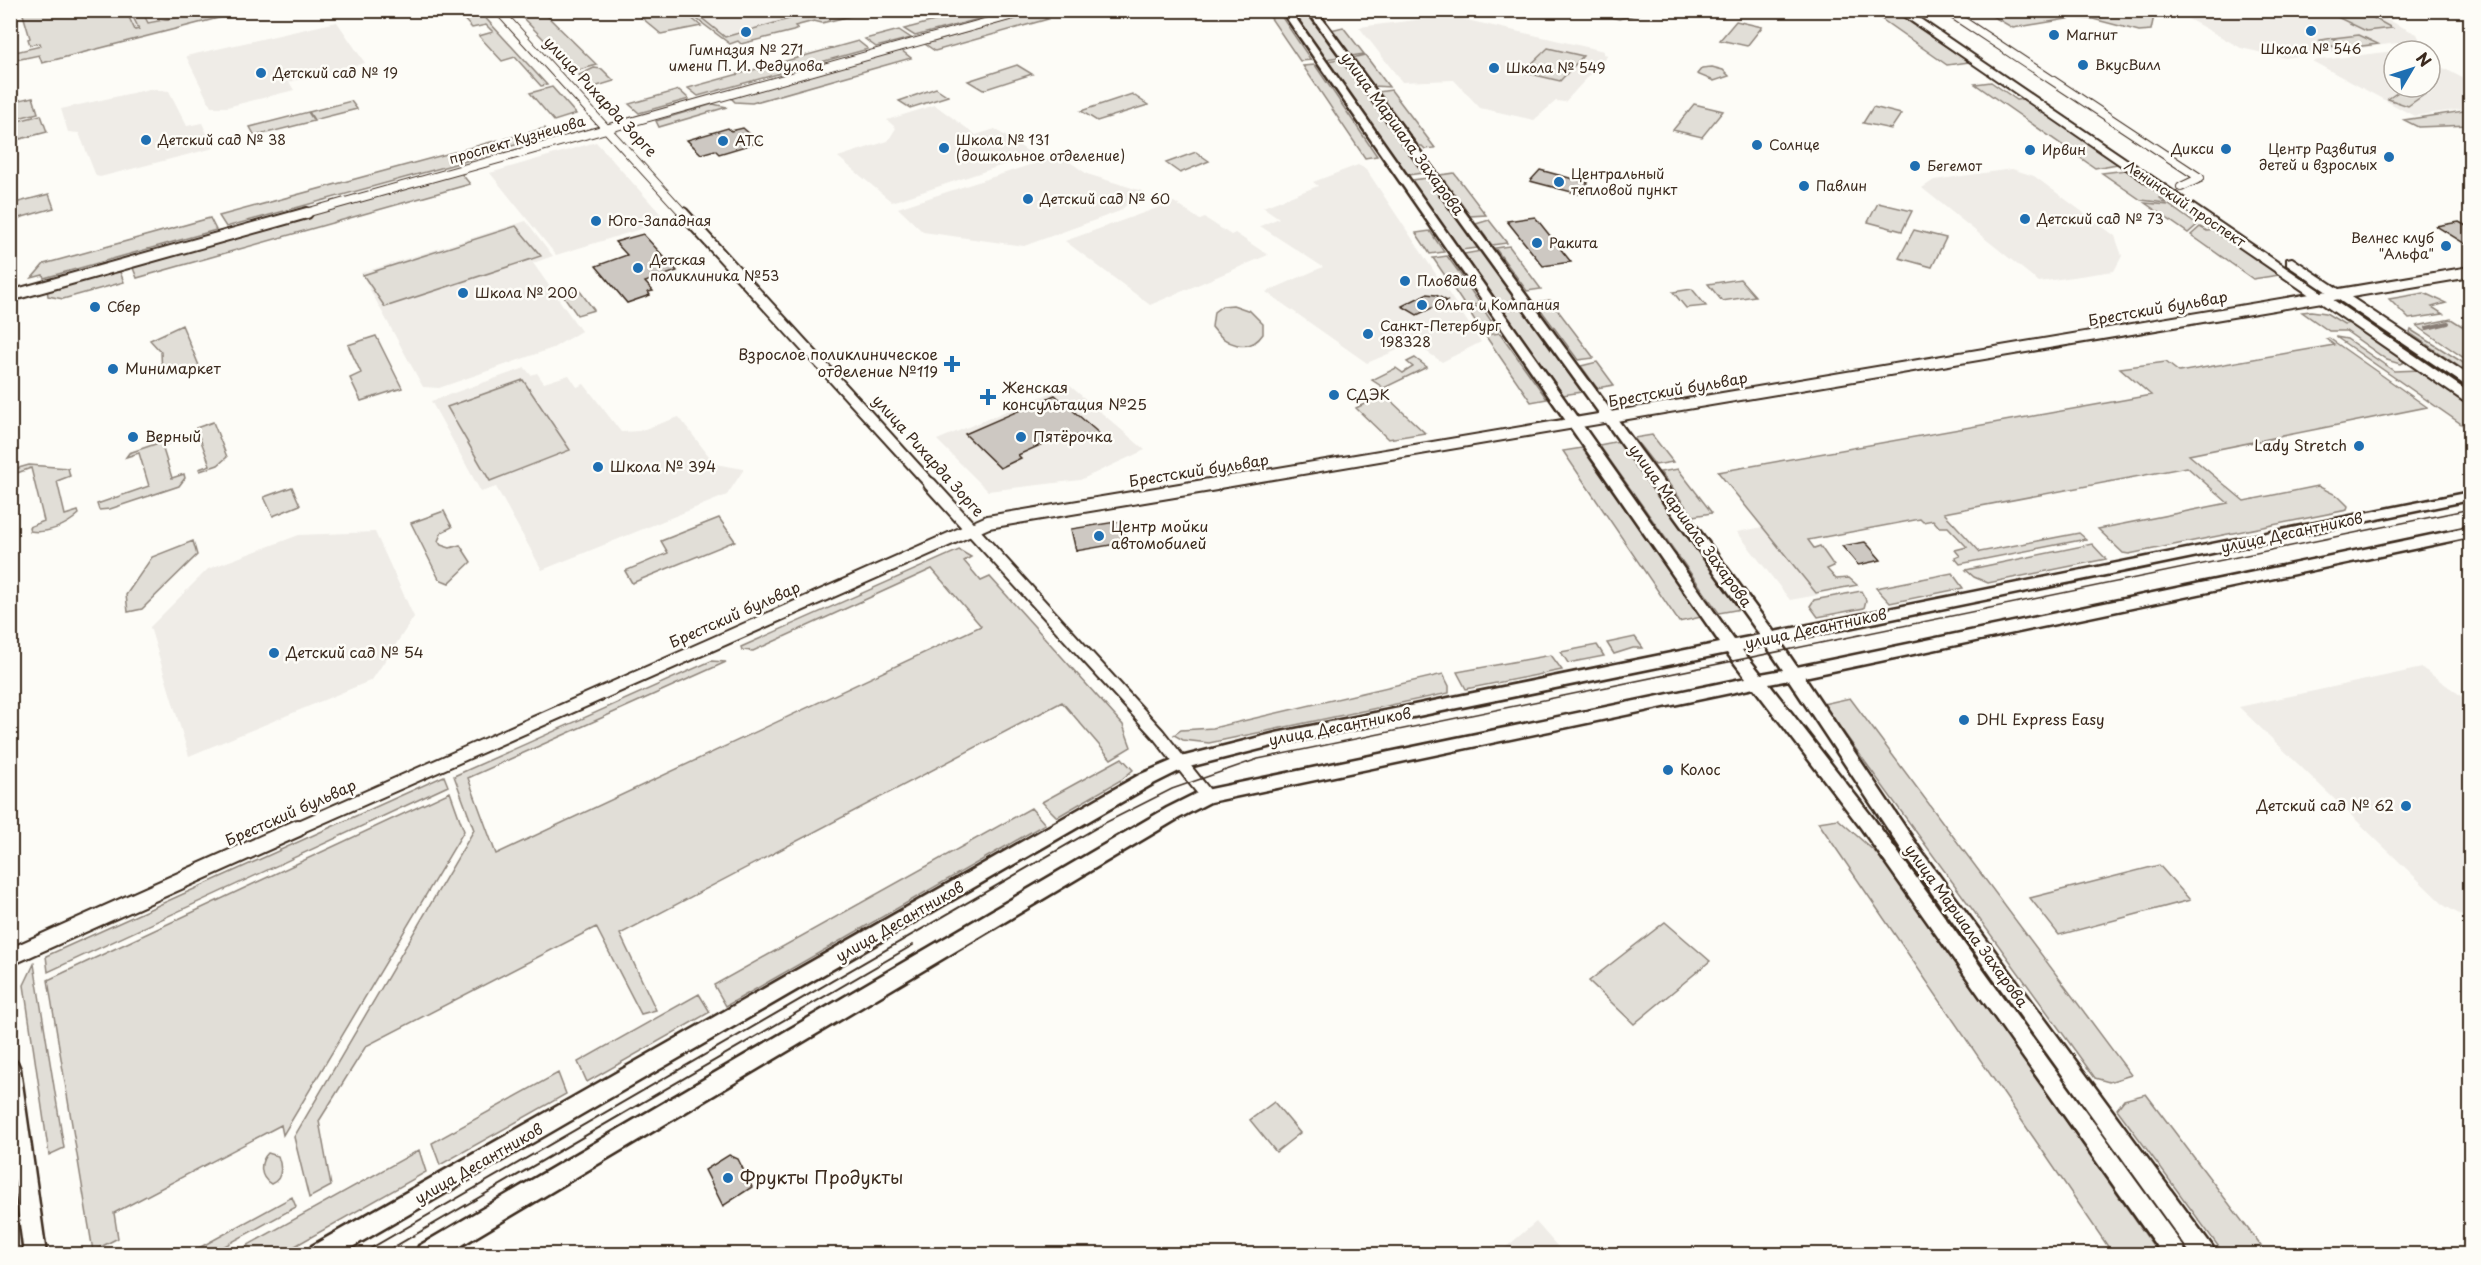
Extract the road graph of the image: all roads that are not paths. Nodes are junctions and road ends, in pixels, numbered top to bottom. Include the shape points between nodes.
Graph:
1 (498, 10) edge
2 (1016, 10) edge
3 (1031, 10) edge
4 (1285, 10) edge
5 (1311, 10) edge
6 (1900, 10) edge
7 (1917, 10) edge
8 (1946, 10) edge
9 (606, 127) junction
10 (2181, 188) junction
11 (2470, 272) edge
12 (10, 291) edge
13 (2340, 294) junction
14 (10, 296) edge
15 (2322, 297) junction
16 (2470, 382) edge
17 (2470, 399) edge
18 (1610, 418) junction
19 (1576, 425) junction
20 (2470, 496) edge
21 (971, 529) junction
22 (2470, 532) edge
23 (1770, 639) junction
24 (1731, 647) junction
25 (1792, 673) junction
26 (1757, 681) junction
27 (1181, 763) junction
28 (1207, 796) junction
29 (10, 957) edge
30 (10, 1069) edge
31 (35, 1254) edge
32 (320, 1254) edge
33 (427, 1254) edge
34 (2175, 1254) edge
35 (2204, 1254) edge

1 - 9 street, улица Рихарда Зорге
2 - 9 street, проспект Кузнецова
3 - 9 street, проспект Кузнецова
4 - 19 street, улица Маршала Захарова
5 - 18 street, улица Маршала Захарова
6 - 15 main road, Ленинский проспект
7 - 10 main road, Ленинский проспект
8 - 10 street via 2200,178
9 - 12 street, проспект Кузнецова
9 - 14 street, проспект Кузнецова
9 - 21 street, улица Рихарда Зорге
10 - 13 main road, Ленинский проспект
11 - 13 street, Брестский бульвар
13 - 15 street, Брестский бульвар
13 - 16 main road, Ленинский проспект
15 - 17 main road, Ленинский проспект
15 - 18 street, Брестский бульвар
18 - 19 street, Брестский бульвар
18 - 23 street, улица Маршала Захарова
19 - 21 street, Брестский бульвар via 988,522
19 - 24 street, улица Маршала Захарова
20 - 23 street, улица Десантников
21 - 27 street, улица Рихарда Зорге
21 - 29 street, Брестский бульвар
22 - 25 street
23 - 24 street, улица Десантников
23 - 25 street, улица Маршала Захарова
24 - 26 street, улица Маршала Захарова
24 - 27 street, улица Десантников via 1276,739
25 - 26 street
25 - 35 street, улица Маршала Захарова via 1915,856
26 - 28 street
26 - 34 street, улица Маршала Захарова via 1874,833
27 - 28 street, улица Рихарда Зорге
27 - 32 street, улица Десантников via 1145,780
28 - 33 street
30 - 31 street

